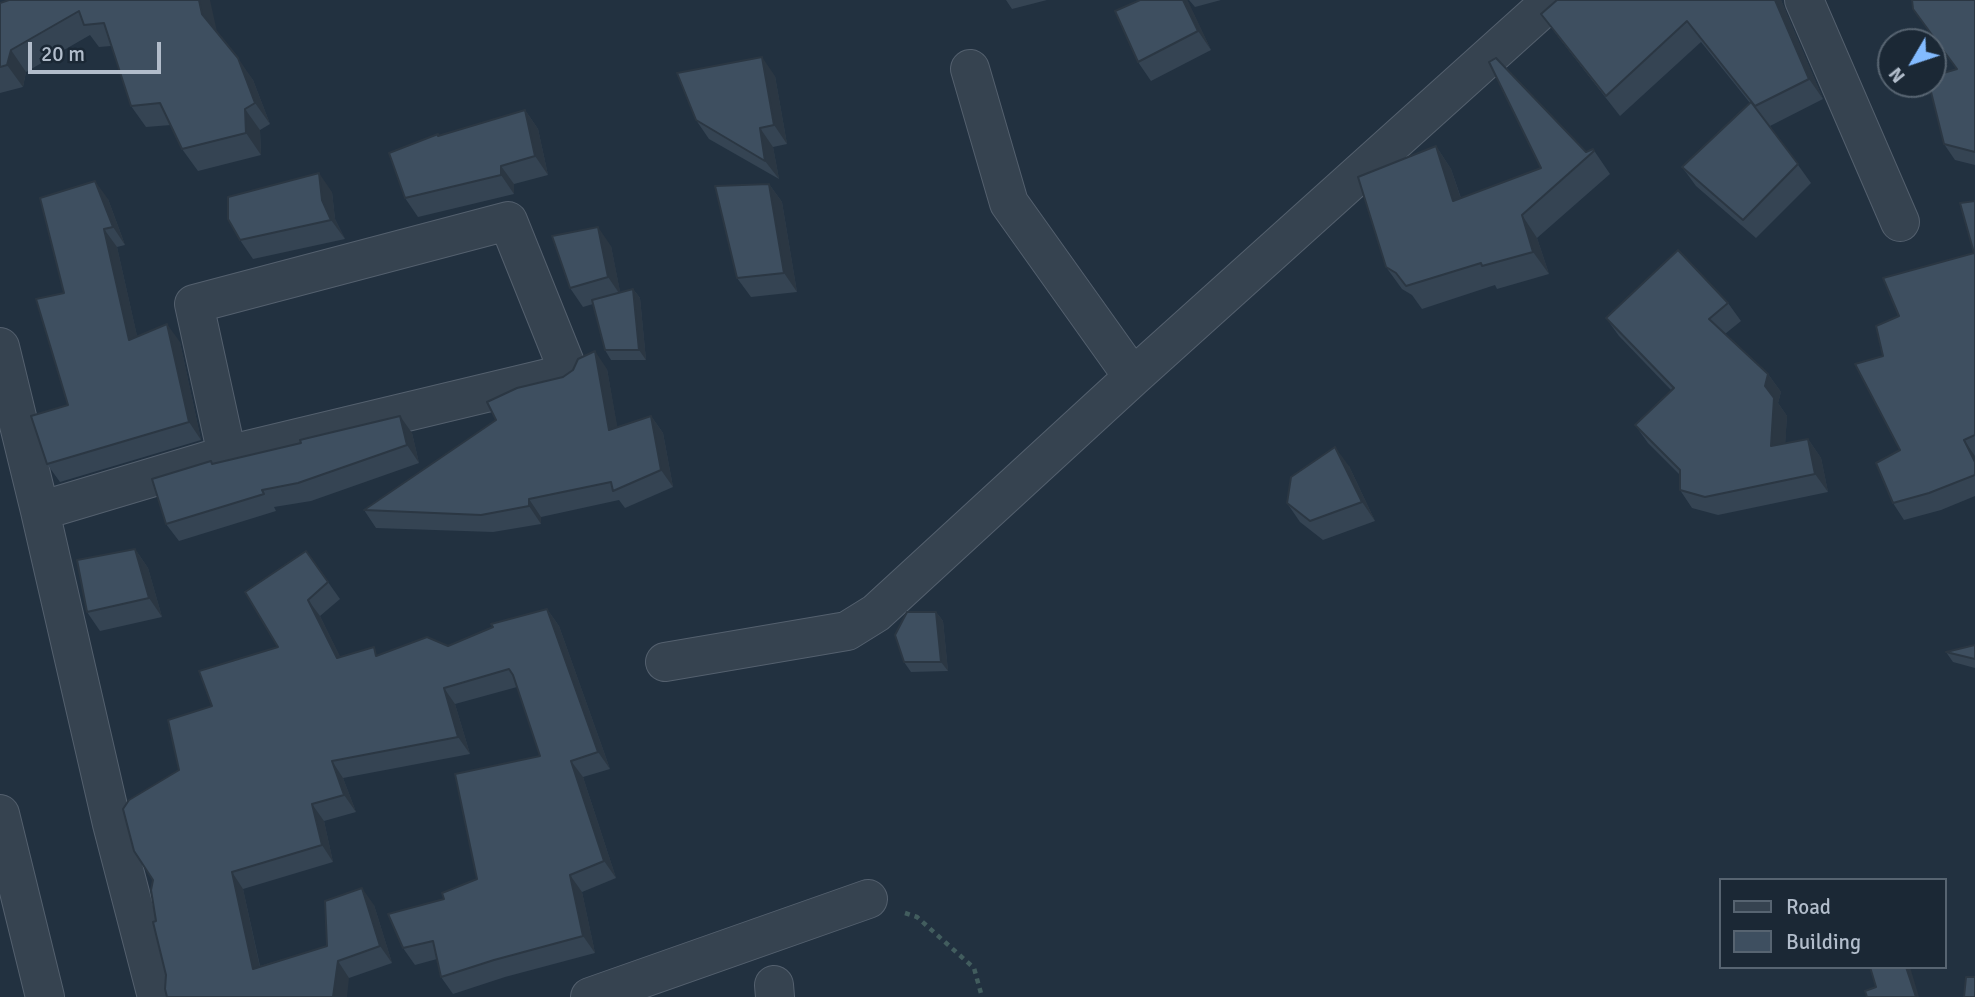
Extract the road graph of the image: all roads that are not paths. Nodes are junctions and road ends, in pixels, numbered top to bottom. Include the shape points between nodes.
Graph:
1 (1552, 0) edge
2 (1804, 0) edge
3 (970, 69) dead end
4 (1900, 222) dead end
5 (0, 347) edge
6 (1133, 377) junction
7 (227, 455) junction
8 (40, 511) junction
9 (664, 662) dead end
10 (0, 814) edge
11 (868, 900) road end
12 (45, 997) edge
13 (157, 997) edge
14 (590, 997) edge

1 - 6 street
2 - 4 street
3 - 6 street via 1009,203
5 - 8 street
6 - 9 street via 876,613 857,625 847,631
7 - 7 street via 194,304 508,221 569,373
7 - 8 street
8 - 13 street
10 - 12 street
11 - 14 street

